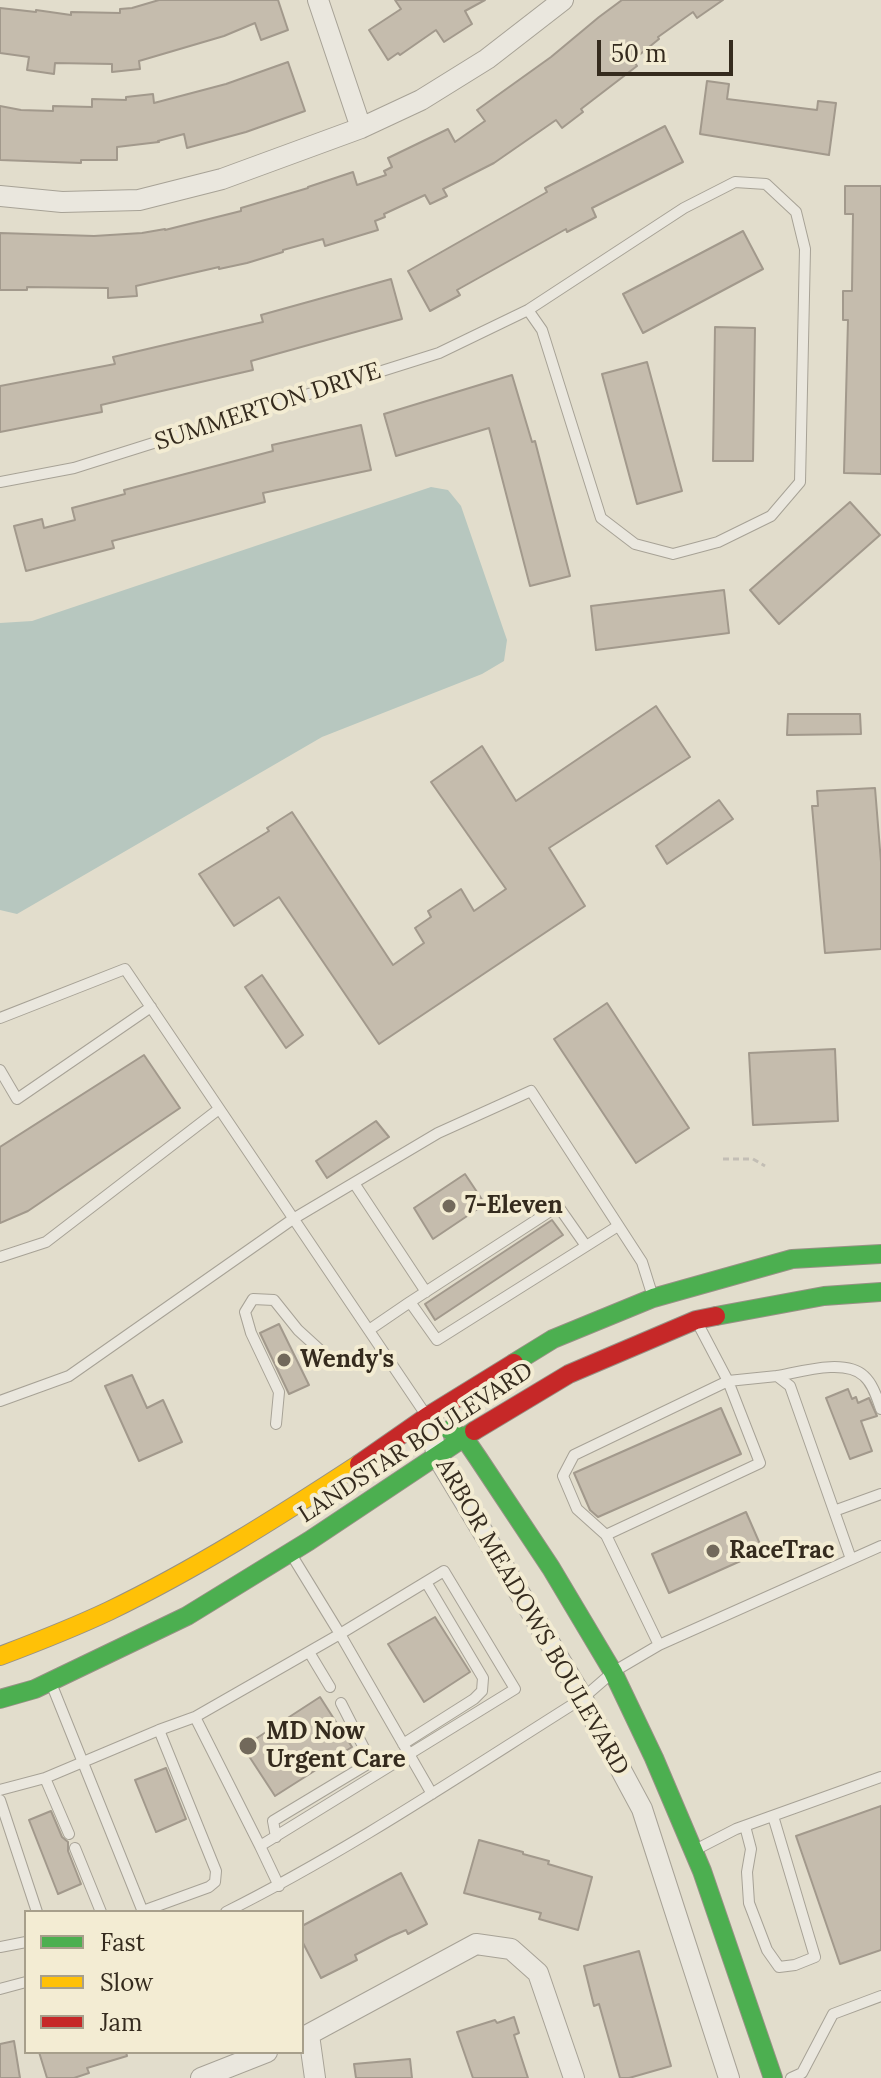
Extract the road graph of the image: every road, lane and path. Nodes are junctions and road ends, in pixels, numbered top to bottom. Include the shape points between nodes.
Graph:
1 (318, 0) edge
2 (563, 0) edge
3 (361, 128) junction
4 (0, 196) edge
5 (528, 310) junction
6 (0, 482) edge
7 (151, 1007) junction
8 (0, 1018) edge
9 (0, 1070) edge
10 (219, 1109) junction
11 (723, 1159) dead end
12 (765, 1166) dead end
13 (354, 1183) junction
14 (293, 1219) junction
15 (618, 1226) junction
16 (586, 1246) junction
17 (881, 1254) edge
18 (0, 1257) edge
19 (426, 1292) junction
20 (881, 1292) edge
21 (653, 1298) junction
22 (410, 1302) junction
23 (696, 1320) junction
24 (369, 1330) junction
25 (321, 1351) dead end
26 (777, 1376) junction
27 (728, 1381) junction
28 (0, 1401) edge
29 (881, 1409) edge
30 (428, 1416) junction
31 (276, 1424) dead end
32 (465, 1439) junction
33 (437, 1456) junction
34 (881, 1494) edge
35 (834, 1511) junction
36 (606, 1535) junction
37 (881, 1546) edge
38 (290, 1552) junction
39 (851, 1559) junction
40 (426, 1582) junction
41 (340, 1634) junction
42 (659, 1645) junction
43 (309, 1652) junction
44 (0, 1656) edge
45 (613, 1672) junction
46 (51, 1681) junction
47 (330, 1687) dead end
48 (583, 1698) junction
49 (0, 1699) edge
50 (341, 1703) dead end
51 (195, 1717) junction
52 (159, 1730) junction
53 (403, 1744) junction
54 (409, 1755) junction
55 (82, 1761) junction
56 (881, 1777) edge
57 (45, 1778) junction
58 (0, 1790) edge
59 (432, 1794) junction
60 (0, 1800) edge
61 (773, 1816) junction
62 (745, 1826) junction
63 (69, 1834) dead end
64 (276, 1837) junction
65 (260, 1846) junction
66 (75, 1848) dead end
67 (694, 1851) junction
68 (279, 1886) junction
69 (36, 1910) edge
70 (100, 1910) edge
71 (142, 1910) edge
72 (148, 1910) edge
73 (230, 1910) edge
74 (24, 1942) edge
75 (0, 1947) edge
76 (24, 1983) edge
77 (0, 1989) edge
78 (881, 1996) edge
79 (306, 2036) edge
80 (262, 2054) edge
81 (201, 2078) edge
82 (315, 2078) edge
83 (574, 2078) edge
84 (729, 2078) edge
85 (773, 2078) edge
86 (791, 2078) edge

1 - 3 street
2 - 3 street via 487,59 421,100
3 - 4 street via 222,179 139,200 62,202
5 - 5 lane, SUMMERTON DRIVE via 542,330 601,518 635,544 673,554 718,542 771,516 800,482 805,249 796,212 766,184 735,182 684,208
5 - 6 lane, SUMMERTON DRIVE via 439,353 74,468
7 - 8 lane via 125,969
7 - 9 lane via 17,1099
7 - 10 lane
10 - 14 lane
10 - 18 lane via 46,1242
11 - 12 path via 753,1159
13 - 14 lane
13 - 15 lane via 438,1133 531,1091
13 - 19 lane
14 - 24 lane
14 - 28 lane via 69,1376
15 - 16 lane
15 - 21 lane via 642,1262
16 - 19 lane via 558,1206
16 - 22 lane via 437,1340
17 - 21 main road, LANDSTAR BOULEVARD via 792,1259
19 - 22 lane
20 - 23 main road, LANDSTAR BOULEVARD via 824,1296
21 - 30 main road, LANDSTAR BOULEVARD via 553,1339
22 - 24 lane
23 - 27 lane
23 - 32 main road, LANDSTAR BOULEVARD via 569,1374
24 - 30 lane
25 - 31 lane via 274,1300 253,1299 245,1312 279,1392
26 - 27 lane
26 - 29 lane via 826,1366 848,1369 863,1374
26 - 35 lane via 790,1386
27 - 36 lane via 760,1463
27 - 36 lane via 574,1455 563,1476 577,1509
30 - 32 main road, ARBOR MEADOWS BOULEVARD
30 - 33 street, ARBOR MEADOWS BOULEVARD
30 - 44 main road, LANDSTAR BOULEVARD via 248,1536 108,1612
32 - 33 main road, LANDSTAR BOULEVARD
32 - 45 main road, ARBOR MEADOWS BOULEVARD
33 - 38 main road, LANDSTAR BOULEVARD
33 - 48 street, ARBOR MEADOWS BOULEVARD
34 - 35 lane
35 - 39 lane
36 - 42 lane
37 - 39 lane
38 - 41 lane
38 - 46 main road, LANDSTAR BOULEVARD via 187,1616
39 - 42 lane
40 - 41 lane
40 - 53 lane via 483,1678 482,1691
40 - 54 lane via 444,1571 515,1689
41 - 43 lane
41 - 53 lane
42 - 45 lane
43 - 47 lane
43 - 51 lane
45 - 48 lane
45 - 67 main road, ARBOR MEADOWS BOULEVARD
46 - 49 main road, LANDSTAR BOULEVARD
46 - 55 lane
48 - 59 lane
48 - 84 street, ARBOR MEADOWS BOULEVARD via 642,1809
50 - 64 lane via 366,1752 366,1765 273,1821
51 - 52 lane
51 - 65 lane
52 - 55 lane
52 - 72 lane via 216,1878 209,1887
53 - 54 lane
54 - 59 lane
54 - 64 lane
55 - 57 lane
55 - 71 lane
56 - 61 lane
57 - 58 lane
57 - 63 lane
59 - 68 lane
60 - 69 lane
61 - 62 lane
61 - 62 lane via 815,1957 795,1965 779,1967 749,1903 751,1849
62 - 67 lane
64 - 65 lane
65 - 68 lane
66 - 70 lane
67 - 85 main road, ARBOR MEADOWS BOULEVARD
68 - 73 lane
74 - 75 lane
76 - 77 lane
78 - 86 lane via 833,2014 802,2073
79 - 82 street
79 - 83 street via 476,1944 511,1949 538,1973
80 - 81 street

